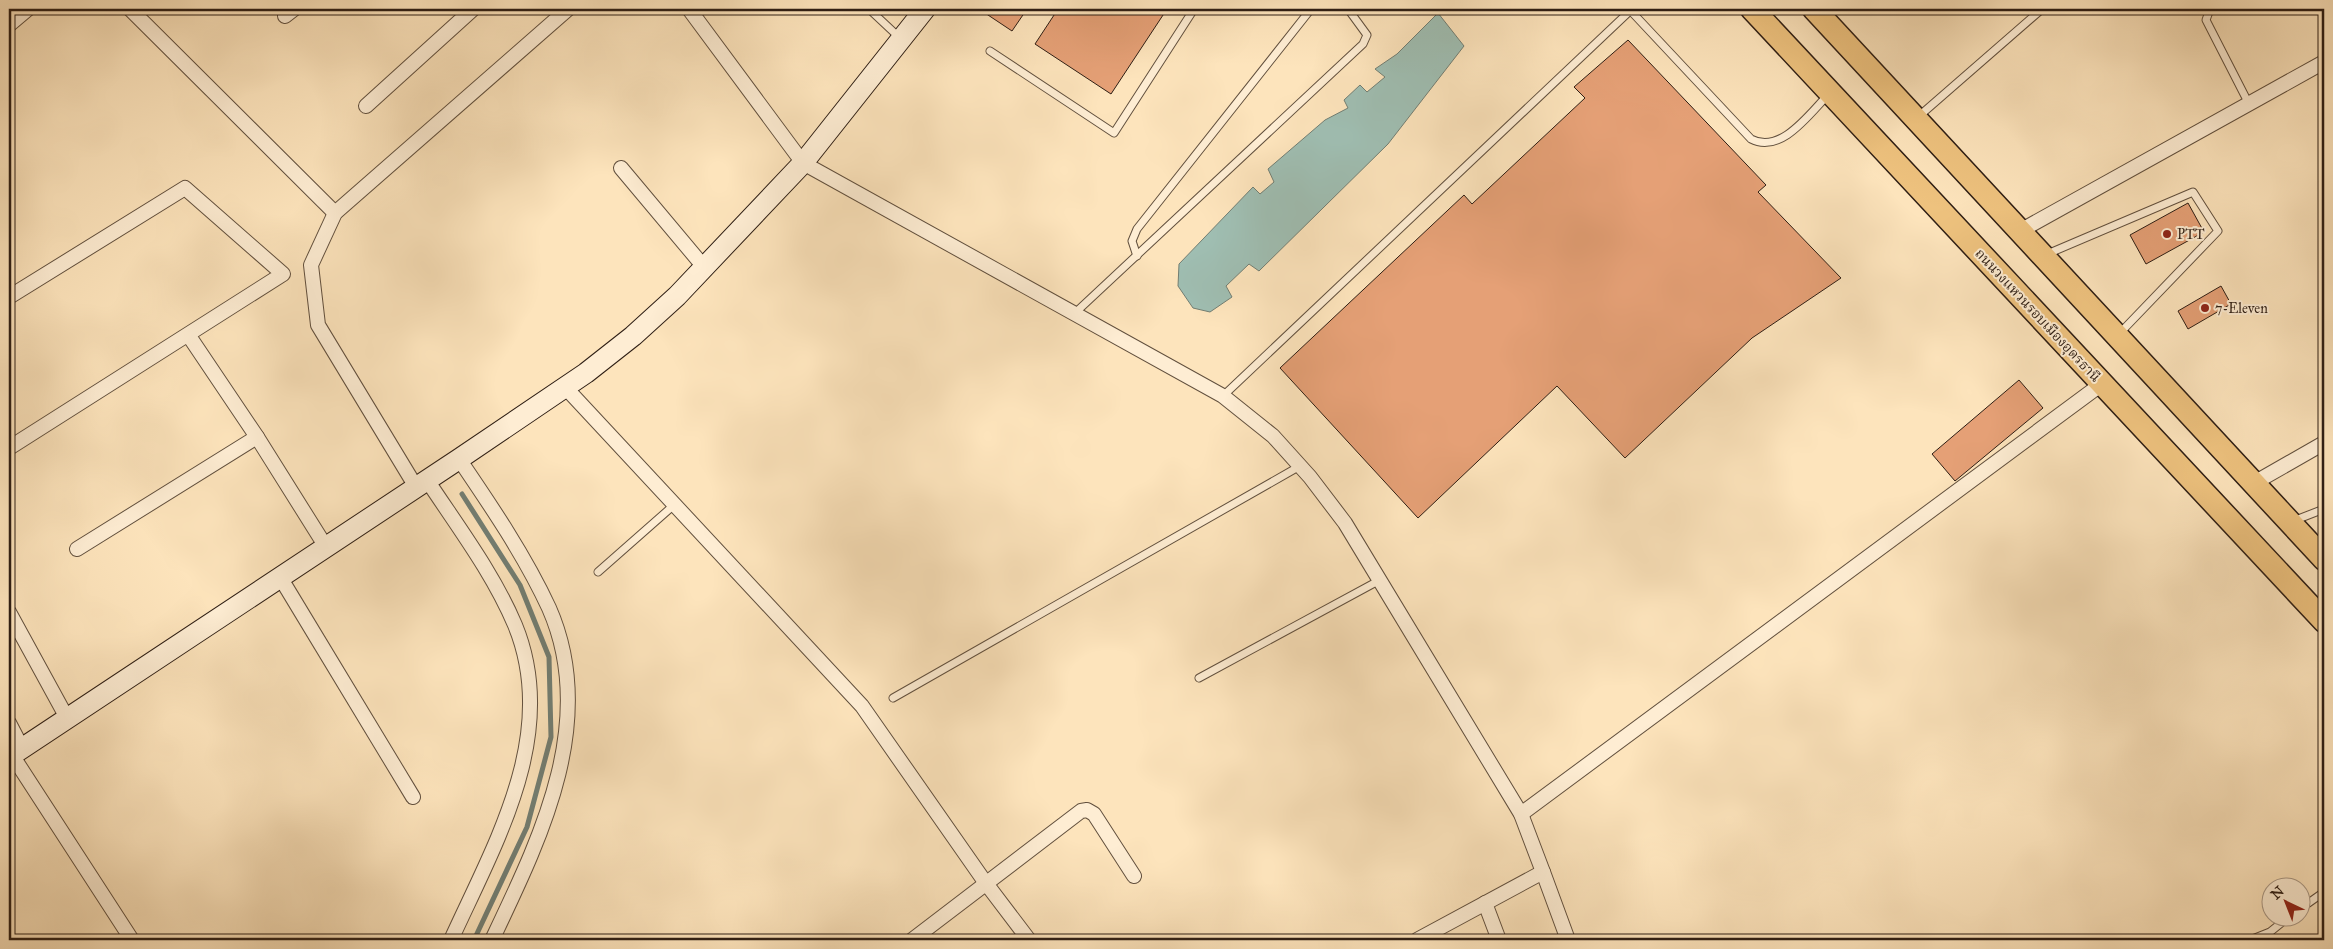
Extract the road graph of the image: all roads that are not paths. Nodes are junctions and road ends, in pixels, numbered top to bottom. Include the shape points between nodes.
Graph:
1 (28, 9) edge
2 (130, 9) edge
3 (474, 9) edge
4 (568, 9) edge
5 (689, 9) edge
6 (869, 9) edge
7 (925, 9) edge
8 (1194, 9) edge
9 (1311, 9) edge
10 (1348, 9) edge
11 (1630, 9) edge
12 (1752, 9) edge
13 (1814, 9) edge
14 (2042, 9) edge
15 (2210, 9) edge
16 (9, 25) edge
17 (901, 39) junction
18 (990, 51) dead end
19 (2324, 62) edge
20 (1830, 93) junction
21 (2249, 104) junction
22 (366, 106) dead end
23 (1916, 119) junction
24 (803, 163) junction
25 (621, 168) dead end
26 (335, 213) junction
27 (2020, 231) junction
28 (1137, 256) junction
29 (2043, 256) junction
30 (704, 267) junction
31 (9, 297) edge
32 (1075, 313) junction
33 (188, 336) junction
34 (2117, 336) junction
35 (2103, 384) junction
36 (564, 387) junction
37 (1223, 396) junction
38 (257, 437) junction
39 (2324, 443) edge
40 (9, 448) edge
41 (459, 459) junction
42 (1300, 466) junction
43 (2254, 483) junction
44 (421, 484) junction
45 (674, 505) junction
46 (2324, 509) edge
47 (2290, 522) junction
48 (326, 547) junction
49 (77, 549) dead end
50 (2324, 559) edge
51 (598, 572) dead end
52 (280, 577) junction
53 (1380, 580) junction
54 (9, 612) edge
55 (2324, 621) edge
56 (1199, 678) dead end
57 (892, 698) dead end
58 (68, 718) junction
59 (9, 723) edge
60 (14, 753) edge
61 (413, 797) dead end
62 (1521, 814) junction
63 (1543, 872) junction
64 (1134, 876) dead end
65 (985, 882) junction
66 (2324, 892) edge
67 (2310, 902) edge
68 (1485, 903) junction
69 (2278, 926) edge
70 (125, 938) edge
71 (496, 939) edge
72 (451, 940) edge
73 (912, 940) edge
74 (1029, 940) edge
75 (1417, 940) edge
76 (1499, 940) edge
77 (1568, 940) edge
78 (2250, 940) edge

1 - 16 street
2 - 26 street
3 - 22 street
4 - 26 street
5 - 24 street
6 - 17 lane
7 - 17 main road
8 - 18 lane via 1114,133
9 - 28 lane via 1137,229 1132,241
10 - 28 lane via 1368,35 1363,44
11 - 20 lane via 1759,143 1781,139
11 - 37 lane
12 - 20 main road, ถนนวงแหวนรอบเมืองอุดรธานี
13 - 23 main road
14 - 23 lane
15 - 21 lane via 2206,20
17 - 24 main road
19 - 21 street
20 - 35 main road, ถนนวงแหวนรอบเมืองอุดรธานี
21 - 27 street
23 - 27 main road
24 - 30 main road
24 - 32 street
25 - 30 street
26 - 44 street via 311,265 318,325
27 - 29 main road
28 - 32 lane
29 - 34 main road
29 - 34 lane via 2193,192 2218,231
30 - 36 main road via 633,336
31 - 33 street via 185,188 284,274
32 - 37 street
33 - 38 street
33 - 40 street
34 - 43 main road
35 - 55 main road, ถนนวงแหวนรอบเมืองอุดรธานี
35 - 62 street
36 - 41 main road
36 - 45 street
37 - 42 street via 1273,436
38 - 48 street
38 - 49 street
39 - 43 street
41 - 44 main road
41 - 71 street via 493,510 549,609 562,649 568,695 566,735 557,784 541,832
42 - 53 street via 1345,523
42 - 57 lane
43 - 47 main road
44 - 48 main road
44 - 72 street via 484,566 502,596 527,662 529,735 519,783 506,820
45 - 51 lane
45 - 65 street via 862,706
46 - 47 lane
47 - 50 main road
48 - 52 main road
52 - 58 main road
52 - 61 street
53 - 56 lane
53 - 62 street
54 - 58 street
58 - 60 main road
59 - 60 street
60 - 70 street
62 - 63 street
63 - 68 street
63 - 77 street
64 - 65 street via 1094,814 1087,810 1080,811
65 - 73 street
65 - 74 street
66 - 67 lane
68 - 75 street
68 - 76 street
69 - 78 lane

